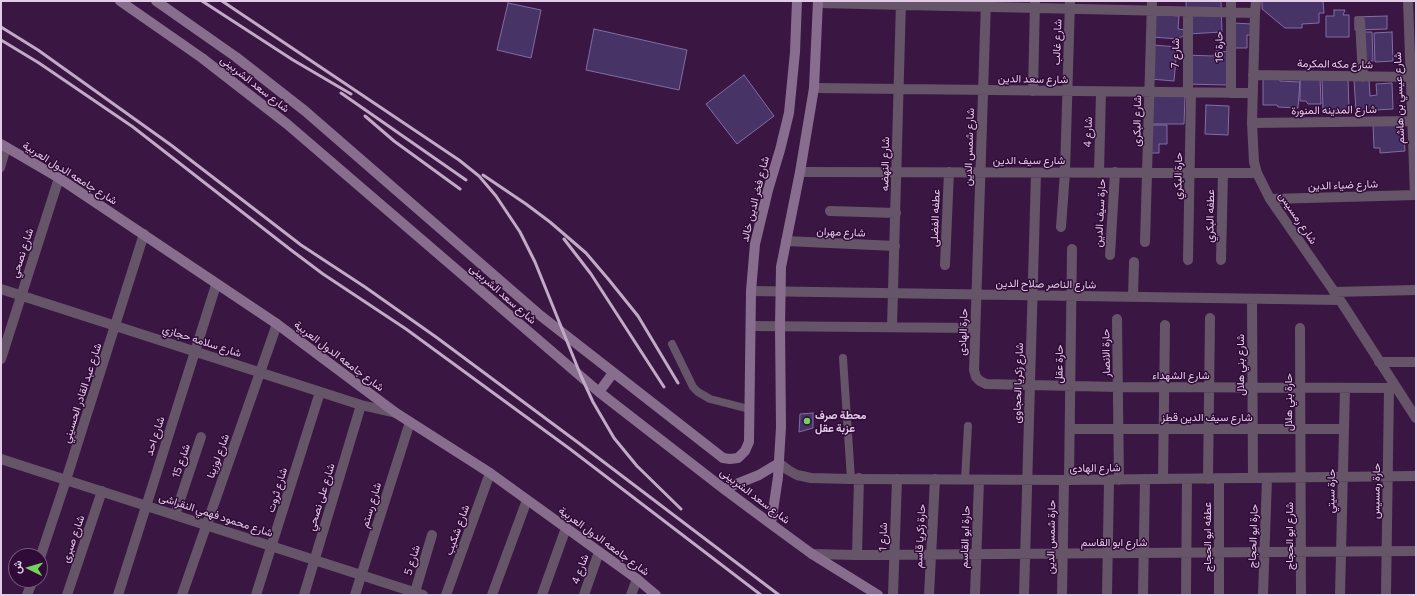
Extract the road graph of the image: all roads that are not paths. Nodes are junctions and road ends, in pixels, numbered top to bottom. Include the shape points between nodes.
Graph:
1 (120, 1) edge
2 (156, 1) edge
3 (797, 1) edge
4 (1152, 1) edge
5 (1231, 1) edge
6 (1256, 1) edge
7 (1408, 1) edge
8 (818, 2) edge
9 (901, 3) edge
10 (986, 4) edge
11 (1035, 5) edge
12 (1070, 5) edge
13 (1151, 12) junction
14 (1188, 12) junction
15 (1254, 13) junction
16 (1231, 14) junction
17 (1360, 21) dead end
18 (1253, 75) junction
19 (1363, 76) junction
20 (1413, 77) edge
21 (814, 88) junction
22 (899, 89) junction
23 (983, 90) junction
24 (1033, 91) junction
25 (1068, 91) junction
26 (1102, 92) junction
27 (1149, 92) junction
28 (1190, 93) junction
29 (1231, 93) junction
30 (1252, 93) junction
31 (1414, 121) edge
32 (1252, 123) junction
33 (4, 146) edge
34 (1, 168) edge
35 (800, 172) junction
36 (896, 172) junction
37 (949, 172) junction
38 (980, 172) junction
39 (1036, 172) junction
40 (1065, 172) junction
41 (1099, 172) junction
42 (1115, 172) junction
43 (1190, 172) junction
44 (1147, 173) junction
45 (1223, 173) junction
46 (1257, 173) junction
47 (59, 178) junction
48 (1416, 195) edge
49 (1270, 199) junction
50 (830, 211) dead end
51 (896, 213) junction
52 (1062, 227) dead end
53 (144, 234) junction
54 (786, 242) junction
55 (1145, 242) dead end
56 (895, 246) junction
57 (1072, 249) dead end
58 (1110, 255) dead end
59 (1188, 260) dead end
60 (1221, 260) dead end
61 (1134, 262) dead end
62 (945, 265) dead end
63 (216, 285) junction
64 (1, 289) edge
65 (1416, 290) edge
66 (752, 291) junction
67 (780, 292) junction
68 (1334, 292) junction
69 (893, 293) junction
70 (21, 295) junction
71 (977, 295) junction
72 (1032, 295) junction
73 (1072, 296) junction
74 (1133, 297) junction
75 (1252, 299) junction
76 (1340, 300) junction
77 (1210, 318) dead end
78 (1117, 320) dead end
79 (277, 324) junction
80 (1165, 325) dead end
81 (115, 326) junction
82 (751, 326) junction
83 (780, 326) junction
84 (892, 327) junction
85 (975, 328) junction
86 (1300, 328) dead end
87 (672, 344) dead end
88 (195, 351) junction
89 (843, 358) dead end
90 (1, 359) edge
91 (1379, 362) junction
92 (1416, 362) edge
93 (974, 370) joint
94 (260, 373) junction
95 (613, 373) junction
96 (1030, 385) junction
97 (1070, 386) junction
98 (1118, 387) junction
99 (1164, 387) junction
100 (1209, 387) junction
101 (1252, 387) junction
102 (1300, 388) junction
103 (1345, 388) junction
104 (1392, 388) junction
105 (320, 392) junction
106 (599, 392) junction
107 (361, 405) junction
108 (1412, 407) edge
109 (749, 409) junction
110 (396, 413) junction
111 (1416, 418) edge
112 (410, 422) junction
113 (968, 426) dead end
114 (1070, 429) junction
115 (1118, 429) junction
116 (1164, 429) junction
117 (1209, 429) junction
118 (1252, 429) junction
119 (1300, 429) junction
120 (1344, 429) junction
121 (201, 437) dead end
122 (1, 458) edge
123 (724, 458) joint
124 (779, 463) junction
125 (490, 473) junction
126 (1388, 476) junction
127 (1416, 476) edge
128 (1300, 477) junction
129 (1343, 477) junction
130 (1253, 478) junction
131 (1267, 478) junction
132 (855, 479) junction
133 (897, 479) junction
134 (935, 479) junction
135 (965, 479) junction
136 (1163, 479) junction
137 (1187, 479) junction
138 (1208, 479) junction
139 (1219, 479) junction
140 (66, 480) junction
141 (979, 480) junction
142 (1027, 480) junction
143 (1067, 480) junction
144 (1114, 480) junction
145 (1145, 480) junction
146 (724, 489) junction
147 (102, 491) junction
148 (527, 500) junction
149 (146, 505) junction
150 (175, 514) junction
151 (206, 524) junction
152 (771, 524) junction
153 (566, 528) junction
154 (432, 535) dead end
155 (272, 546) junction
156 (43, 548) edge
157 (1416, 551) edge
158 (599, 552) junction
159 (1264, 552) junction
160 (1301, 552) junction
161 (1341, 552) junction
162 (1387, 552) junction
163 (1144, 553) junction
164 (1187, 553) junction
165 (1219, 553) junction
166 (812, 554) junction
167 (1025, 554) junction
168 (1063, 554) junction
169 (1108, 554) junction
170 (857, 555) junction
171 (895, 555) junction
172 (931, 555) junction
173 (976, 555) junction
174 (314, 560) junction
175 (362, 575) junction
176 (637, 579) junction
177 (419, 594) edge
178 (67, 595) edge
179 (118, 595) edge
180 (182, 595) edge
181 (256, 595) edge
182 (304, 595) edge
183 (356, 595) edge
184 (446, 595) edge
185 (492, 595) edge
186 (542, 595) edge
187 (584, 595) edge
188 (631, 595) edge
189 (656, 595) edge
190 (878, 595) edge
191 (893, 595) edge
192 (929, 595) edge
193 (975, 595) edge
194 (1024, 595) edge
195 (1062, 595) edge
196 (1107, 595) edge
197 (1143, 595) edge
198 (1186, 595) edge
199 (1219, 595) edge
200 (1263, 595) edge
201 (1301, 595) edge
202 (1340, 595) edge
203 (1386, 595) edge

1 - 106 main road, شارع سعد الشربينى via 202,58 286,124
2 - 95 main road, شارع سعد الشربينى via 236,57 305,111 524,301
3 - 66 main road, شارع فخر الدين خالد via 795,52 788,113 755,244
4 - 13 street, شارع البكرى
5 - 16 street, حارة 16
6 - 15 street, شارع رمسيس
7 - 20 street, شارع عيسي بن هاشم
8 - 9 street
8 - 21 main road
9 - 10 street
9 - 22 street, شارع النهضه
10 - 11 street
10 - 23 street, شارع شمس الدين
11 - 12 street
11 - 24 street
12 - 13 street
12 - 25 street, شارع غالب
13 - 14 street
13 - 27 street, شارع البكرى
14 - 16 street
14 - 28 street, شارع 7
15 - 16 street
15 - 18 street, شارع رمسيس
16 - 29 street, حارة 16
17 - 19 street
18 - 19 street, شارع مكه المكرمة
18 - 30 street, شارع رمسيس
19 - 20 street, شارع مكه المكرمة
20 - 31 street, شارع عيسي بن هاشم
21 - 22 street, شارع سعد الدين
21 - 35 main road
22 - 23 street, شارع سعد الدين
22 - 36 street, شارع النهضه
23 - 24 street, شارع سعد الدين
23 - 38 street, شارع شمس الدين
24 - 25 street, شارع سعد الدين
25 - 26 street, شارع سعد الدين
25 - 40 street, شارع غالب
26 - 27 street, شارع سعد الدين
26 - 41 street, شارع 4
27 - 28 street, شارع سعد الدين
27 - 44 street, شارع البكرى
28 - 29 street, شارع سعد الدين
28 - 43 street, حارة البكري
29 - 30 street, شارع سعد الدين
30 - 32 street, شارع رمسيس
31 - 32 street, شارع المدينه المنورة
31 - 48 street, شارع عيسي بن هاشم
32 - 46 street, شارع رمسيس
33 - 34 lane
33 - 47 main road, شارع جامعه الدول العربية
35 - 36 street, شارع سيف الدين
35 - 54 main road
36 - 37 street, شارع سيف الدين
36 - 51 street, شارع النهضه
37 - 38 street, شارع سيف الدين
37 - 62 street, عطفه الفضلى
38 - 39 street, شارع سيف الدين
38 - 71 street, شارع شمس الدين
39 - 40 street, شارع سيف الدين
39 - 72 street, شارع زكريا الحجاوى
40 - 41 street, شارع سيف الدين
40 - 52 street, شارع غالب
41 - 42 street, شارع سيف الدين
42 - 44 street, شارع سيف الدين
42 - 58 street, حارة سيف الدين
43 - 44 street, شارع سيف الدين
43 - 45 street, شارع سيف الدين
43 - 59 street, حارة البكري
44 - 55 street, شارع البكرى
45 - 46 street, شارع سيف الدين
45 - 60 street, عطفه البكري
46 - 49 street, شارع رمسيس
47 - 53 main road, شارع جامعه الدول العربية
47 - 70 street, شارع نصحي
48 - 49 street, شارع ضياء الدين
49 - 68 street, شارع رمسيس
50 - 51 street
51 - 56 street, شارع النهضه
53 - 63 main road, شارع جامعه الدول العربية
53 - 81 street, شارع عبد القادر الحسيني
54 - 56 street, شارع مهران
54 - 67 main road
56 - 69 street, شارع النهضه
57 - 73 street, حارة عقل
61 - 74 street
63 - 79 main road, شارع جامعه الدول العربية
63 - 88 street, شارع احد
64 - 70 street, شارع سلامه حجازي
65 - 68 street
66 - 67 street, شارع الناصر صلاح الدين
66 - 82 main road, شارع فخر الدين خالد
67 - 69 street, شارع الناصر صلاح الدين
67 - 83 main road
68 - 76 street, شارع رمسيس
69 - 71 street, شارع الناصر صلاح الدين
69 - 84 street, شارع النهضه
70 - 81 street, شارع سلامه حجازي
70 - 90 street, شارع نصحي
71 - 72 street, شارع الناصر صلاح الدين
71 - 85 street, حارة الهادى
72 - 73 street, شارع الناصر صلاح الدين
72 - 96 street, شارع زكريا الحجاوى
73 - 74 street, شارع الناصر صلاح الدين
73 - 97 street, حارة عقل
74 - 75 street, شارع الناصر صلاح الدين
75 - 76 street, شارع الناصر صلاح الدين
75 - 101 street, شارع بني هلال
76 - 91 street, شارع رمسيس
77 - 100 street
78 - 98 street, حارة الانصار
79 - 94 street, شارع لوزينا
79 - 110 main road, شارع جامعه الدول العربية
80 - 99 street
81 - 88 street, شارع سلامه حجازي
81 - 140 street, شارع عبد القادر الحسيني
82 - 83 street
82 - 109 main road, شارع فخر الدين خالد
83 - 84 street
83 - 124 main road
84 - 85 street
85 - 93 street, حارة الهادى
86 - 102 street, حارة بني هلال
87 - 109 lane via 693,387 698,392 710,399
88 - 94 street, شارع سلامه حجازي
88 - 149 street, شارع احد
89 - 132 lane
91 - 92 street
91 - 104 street, شارع رمسيس
93 - 96 street, شارع الشهداء via 976,377 986,384
94 - 105 street, شارع سلامه حجازي
94 - 151 street, شارع لوزينا
95 - 106 main road
95 - 123 main road, شارع سعد الشربينى
96 - 97 street, شارع الشهداء
96 - 142 street, شارع زكريا الحجاوى
97 - 98 street, شارع الشهداء
97 - 114 street, حارة عقل
98 - 99 street, شارع الشهداء
98 - 115 street, حارة الانصار
99 - 100 street, شارع الشهداء
99 - 116 street
100 - 101 street, شارع الشهداء
100 - 117 street
101 - 102 street, شارع الشهداء
101 - 118 street, شارع بني هلال
102 - 103 street, شارع الشهداء
102 - 119 street, حارة بني هلال
103 - 104 street, شارع الشهداء
103 - 120 street, حارة سيتي
104 - 108 street, شارع رمسيس
104 - 126 street, حارة رمسيس
105 - 107 street, شارع سلامه حجازي
105 - 155 street, شارع ثروت
106 - 146 main road, شارع سعد الشربينى
107 - 110 street, شارع سلامه حجازي
107 - 174 street, شارع على نصحي
108 - 111 street, شارع رمسيس
109 - 123 main road, شارع فخر الدين خالد via 749,442 745,451 738,458
110 - 112 main road, شارع جامعه الدول العربية
112 - 125 main road, شارع جامعه الدول العربية
112 - 175 street, شارع رستم
113 - 135 lane
114 - 115 street, شارع سيف الدين قطز
114 - 143 street, حارة عقل
115 - 116 street, شارع سيف الدين قطز
115 - 144 street, حارة الانصار
116 - 117 street, شارع سيف الدين قطز
116 - 136 street
117 - 118 street, شارع سيف الدين قطز
117 - 138 street
118 - 119 street, شارع سيف الدين قطز
118 - 130 street, شارع بني هلال
119 - 120 street, شارع سيف الدين قطز
119 - 128 street, حارة بني هلال
120 - 129 street, حارة سيتي
121 - 150 street, شارع 15
122 - 140 street, شارع محمود فهمي النقراشى
124 - 132 street, شارع الهادى via 797,475 811,478
124 - 146 main road
124 - 152 main road
125 - 148 main road, شارع جامعه الدول العربية
125 - 184 street, شارع شكيب
126 - 127 street, شارع الهادى
126 - 129 street, شارع الهادى
126 - 162 street, حارة رمسيس
128 - 129 street, شارع الهادى
128 - 131 street, شارع الهادى
128 - 160 street, شارع ابو الحجاج
129 - 161 street, حارة سيتي
130 - 131 street, شارع الهادى
130 - 139 street, شارع الهادى
131 - 159 street, حارة ابو الحجاج
132 - 133 street, شارع الهادى
132 - 170 street
133 - 134 street, شارع الهادى
133 - 171 street, شارع 1
134 - 135 street, شارع الهادى
134 - 172 street, حارة زكريا قاسم
135 - 141 street, شارع الهادى
136 - 137 street, شارع الهادى
136 - 145 street, شارع الهادى
137 - 138 street, شارع الهادى
137 - 164 street
138 - 139 street, شارع الهادى
139 - 165 street, عطفه ابو الحجاج
140 - 147 street, شارع محمود فهمي النقراشى
140 - 156 street, شارع عبد القادر الحسيني
141 - 142 street, شارع الهادى
141 - 173 street, حارة ابو القاسم
142 - 143 street, شارع الهادى
142 - 167 street, شارع زكريا الحجاوى
143 - 144 street, شارع الهادى
143 - 168 street, حارة شمس الدين
144 - 145 street, شارع الهادى
144 - 169 street, حارة الانصار
145 - 163 street
146 - 152 main road, شارع سعد الشربينى
147 - 149 street, شارع محمود فهمي النقراشى
147 - 178 street, شارع صبرى
148 - 153 main road, شارع جامعه الدول العربية
148 - 185 street
149 - 150 street, شارع محمود فهمي النقراشى
149 - 179 street, شارع احد
150 - 151 street, شارع محمود فهمي النقراشى
151 - 155 street, شارع محمود فهمي النقراشى
151 - 180 street, شارع لوزينا
152 - 166 main road, شارع سعد الشربينى
153 - 158 main road, شارع جامعه الدول العربية
153 - 186 street
154 - 177 street, شارع 5
155 - 174 street, شارع محمود فهمي النقراشى
155 - 181 street, شارع ثروت
157 - 162 street, شارع ابو القاسم
158 - 176 main road, شارع جامعه الدول العربية
158 - 187 street, شارع 4
159 - 160 street, شارع ابو القاسم
159 - 165 street, شارع ابو القاسم
159 - 200 street, حارة ابو الحجاج
160 - 161 street, شارع ابو القاسم
160 - 201 street, شارع ابو الحجاج
161 - 162 street, شارع ابو القاسم
161 - 202 street, حارة سيتي
162 - 203 street, حارة رمسيس
163 - 164 street, شارع ابو القاسم
163 - 169 street, شارع ابو القاسم
163 - 197 street
164 - 165 street, شارع ابو القاسم
164 - 198 street
165 - 199 street, عطفه ابو الحجاج
166 - 170 street, شارع ابو القاسم
166 - 190 main road, شارع سعد الشربينى
167 - 168 street, شارع ابو القاسم
167 - 173 street, شارع ابو القاسم
167 - 194 street, شارع زكريا الحجاوى
168 - 169 street, شارع ابو القاسم
168 - 195 street, حارة شمس الدين
169 - 196 street, حارة الانصار
170 - 171 street, شارع ابو القاسم
171 - 172 street, شارع ابو القاسم
171 - 191 street, شارع 1
172 - 173 street, شارع ابو القاسم
172 - 192 street, حارة زكريا قاسم
173 - 193 street, حارة ابو القاسم
174 - 175 street, شارع محمود فهمي النقراشى
174 - 182 street, شارع على نصحي
175 - 177 street, شارع محمود فهمي النقراشى
175 - 183 street, شارع رستم
176 - 188 street
176 - 189 main road, شارع جامعه الدول العربية

